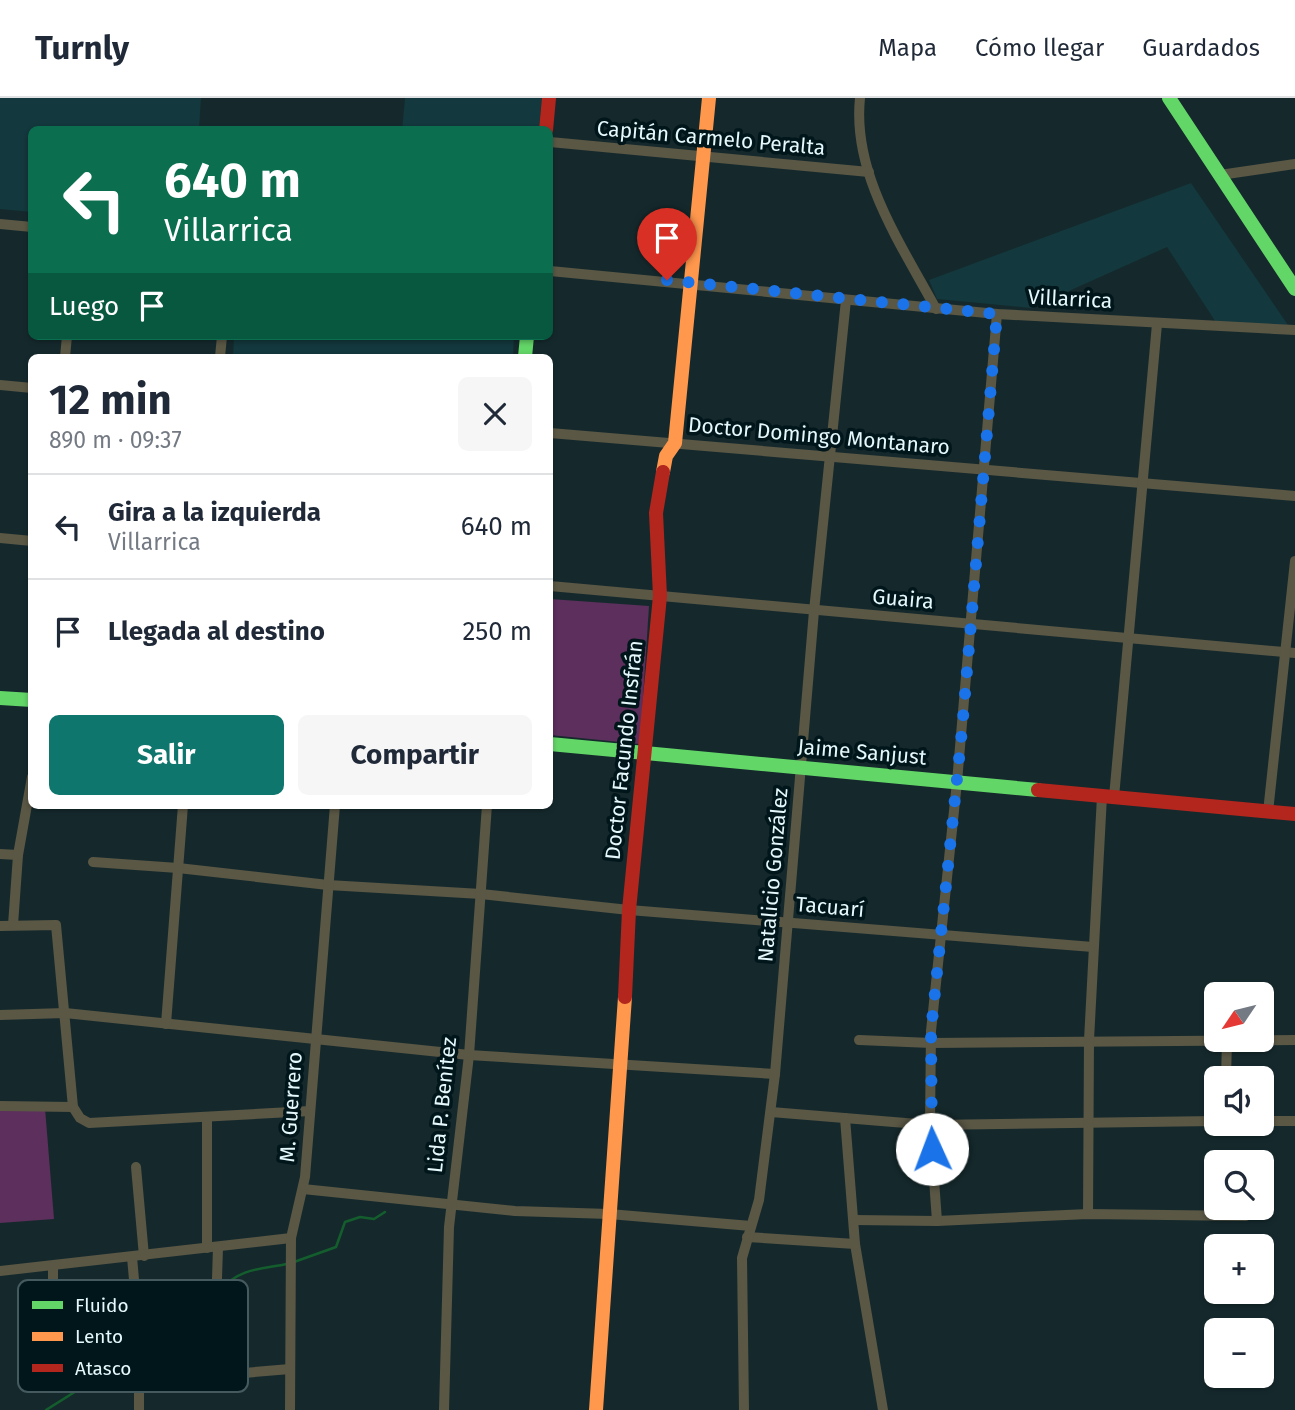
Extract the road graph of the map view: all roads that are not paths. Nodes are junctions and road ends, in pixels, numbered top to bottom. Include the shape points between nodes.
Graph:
1 (549, 98) edge
2 (709, 98) edge
3 (860, 98) edge
4 (1174, 100) edge
5 (546, 126) edge
6 (553, 142) edge
7 (703, 156) junction
8 (1295, 164) edge
9 (869, 172) junction
10 (1220, 175) junction
11 (0, 224) edge
12 (28, 227) edge
13 (1295, 264) edge
14 (1280, 265) junction
15 (553, 271) edge
16 (691, 282) junction
17 (1295, 289) edge
18 (846, 300) junction
19 (936, 309) junction
20 (997, 314) junction
21 (1157, 324) junction
22 (1295, 330) edge
23 (0, 385) edge
24 (28, 388) edge
25 (553, 433) edge
26 (675, 443) junction
27 (831, 457) junction
28 (984, 470) junction
29 (1144, 484) junction
30 (1295, 496) edge
31 (0, 538) edge
32 (28, 541) edge
33 (1295, 561) edge
34 (553, 586) edge
35 (660, 596) junction
36 (814, 611) junction
37 (971, 625) junction
38 (1128, 638) junction
39 (1291, 653) edge
40 (0, 698) edge
41 (28, 700) edge
42 (553, 744) edge
43 (644, 753) junction
44 (801, 768) junction
45 (957, 782) junction
46 (1108, 797) junction
47 (28, 799) edge
48 (183, 809) edge
49 (335, 809) edge
50 (487, 809) edge
51 (1268, 812) junction
52 (1295, 814) edge
53 (0, 854) edge
54 (18, 855) junction
55 (93, 862) dead end
56 (178, 868) junction
57 (328, 885) junction
58 (481, 894) junction
59 (629, 910) junction
60 (788, 923) junction
61 (13, 925) junction
62 (0, 926) edge
63 (943, 935) junction
64 (1093, 947) junction
65 (65, 1013) junction
66 (0, 1015) edge
67 (166, 1024) junction
68 (315, 1038) junction
69 (859, 1040) dead end
70 (1088, 1040) junction
71 (1274, 1040) edge
72 (1295, 1040) edge
73 (1204, 1041) edge
74 (931, 1043) junction
75 (469, 1055) junction
76 (622, 1065) junction
77 (775, 1074) junction
78 (0, 1106) edge
79 (73, 1107) junction
80 (310, 1111) junction
81 (771, 1112) junction
82 (207, 1117) junction
83 (845, 1118) junction
84 (1088, 1121) junction
85 (1204, 1121) edge
86 (1274, 1121) edge
87 (1295, 1121) edge
88 (930, 1125) junction
89 (136, 1167) dead end
90 (303, 1189) junction
91 (452, 1203) junction
92 (609, 1214) junction
93 (1088, 1214) junction
94 (1204, 1215) edge
95 (854, 1220) junction
96 (937, 1221) junction
97 (751, 1226) junction
98 (747, 1237) junction
99 (291, 1238) junction
100 (855, 1244) junction
101 (213, 1248) junction
102 (138, 1256) junction
103 (54, 1266) junction
104 (0, 1272) edge
105 (54, 1280) edge
106 (138, 1280) edge
107 (216, 1280) edge
108 (290, 1369) junction
109 (248, 1372) edge
110 (138, 1392) edge
111 (139, 1410) edge
112 (290, 1410) edge
113 (444, 1410) edge
114 (596, 1410) edge
115 (744, 1410) edge
116 (883, 1410) edge

1 - 5 street
2 - 7 street, Doctor Facundo Insfrán
3 - 9 street via 861,148
4 - 10 street
6 - 7 street, Capitán Carmelo Peralta
7 - 9 street, Capitán Carmelo Peralta
7 - 16 street, Doctor Facundo Insfrán
8 - 10 street
9 - 19 street via 883,211
10 - 14 street
11 - 12 street
13 - 14 street
14 - 17 street
15 - 16 street, Villarrica
16 - 18 street, Villarrica
16 - 26 street, Doctor Facundo Insfrán
18 - 19 street, Villarrica
18 - 27 street, Natalicio González
19 - 20 street, Villarrica
20 - 21 street, Villarrica
20 - 28 street
21 - 22 street, Villarrica
21 - 29 street
23 - 24 street
25 - 26 street, Doctor Domingo Montanaro
26 - 27 street, Doctor Domingo Montanaro
26 - 35 street, Doctor Facundo Insfrán via 666,456 656,513
27 - 28 street, Doctor Domingo Montanaro
27 - 36 street, Natalicio González
28 - 29 street, Doctor Domingo Montanaro
28 - 37 street
29 - 30 street, Doctor Domingo Montanaro
29 - 38 street
31 - 32 street
33 - 39 street
34 - 35 street, Guaira
35 - 36 street, Guaira
35 - 43 street, Doctor Facundo Insfrán
36 - 37 street, Guaira
36 - 44 street, Natalicio González
37 - 38 street, Guaira
37 - 45 street
38 - 39 street, Guaira
38 - 46 street
39 - 51 street
40 - 41 street
42 - 43 street, Jaime Sanjust
43 - 44 street, Jaime Sanjust
43 - 59 street, Doctor Facundo Insfrán
44 - 45 street, Jaime Sanjust
44 - 60 street, Natalicio González
45 - 46 street, Jaime Sanjust
45 - 63 street
46 - 51 street, Jaime Sanjust
46 - 64 street
47 - 54 street
48 - 56 street
49 - 57 street, M. Guerrero
50 - 58 street, Lida P. Benítez
51 - 52 street, Jaime Sanjust
53 - 54 street
54 - 61 street
55 - 56 street, Tacuarí
56 - 57 street, Tacuarí
56 - 67 street
57 - 58 street, Tacuarí
57 - 68 street, M. Guerrero
58 - 59 street, Tacuarí
58 - 75 street, Lida P. Benítez
59 - 60 street, Tacuarí
59 - 76 street, Doctor Facundo Insfrán
60 - 63 street, Tacuarí
60 - 77 street, Natalicio González
61 - 62 street
61 - 65 street via 56,925
63 - 64 street, Tacuarí
63 - 74 street
64 - 70 street
65 - 66 street
65 - 67 street
65 - 79 street
67 - 68 street
68 - 75 street
68 - 80 street, M. Guerrero
69 - 74 street
70 - 73 street
70 - 74 street
70 - 84 street
71 - 72 street
74 - 88 street
75 - 76 street
75 - 91 street, Lida P. Benítez
76 - 77 street
76 - 92 street, Doctor Facundo Insfrán
77 - 81 street, Natalicio González
78 - 79 street
79 - 82 street via 89,1123
80 - 82 street
80 - 90 street, M. Guerrero
81 - 83 street
81 - 97 street, Natalicio González
82 - 101 street
83 - 88 street
83 - 95 street
84 - 85 street
84 - 88 street
84 - 93 street
86 - 87 street
88 - 96 street
89 - 102 street
90 - 91 street
90 - 99 street, M. Guerrero
91 - 92 street via 515,1211
91 - 113 street, Lida P. Benítez
92 - 97 street
92 - 114 street, Doctor Facundo Insfrán
93 - 94 street
93 - 96 street
95 - 96 street
95 - 100 street
97 - 98 street, Natalicio González
98 - 100 street
98 - 115 street, Natalicio González via 742,1258
99 - 101 street
99 - 108 street, M. Guerrero
100 - 116 street
101 - 102 street
101 - 107 street
102 - 103 street
102 - 106 street
103 - 104 street
103 - 105 street
108 - 109 street
108 - 112 street, M. Guerrero
110 - 111 street

